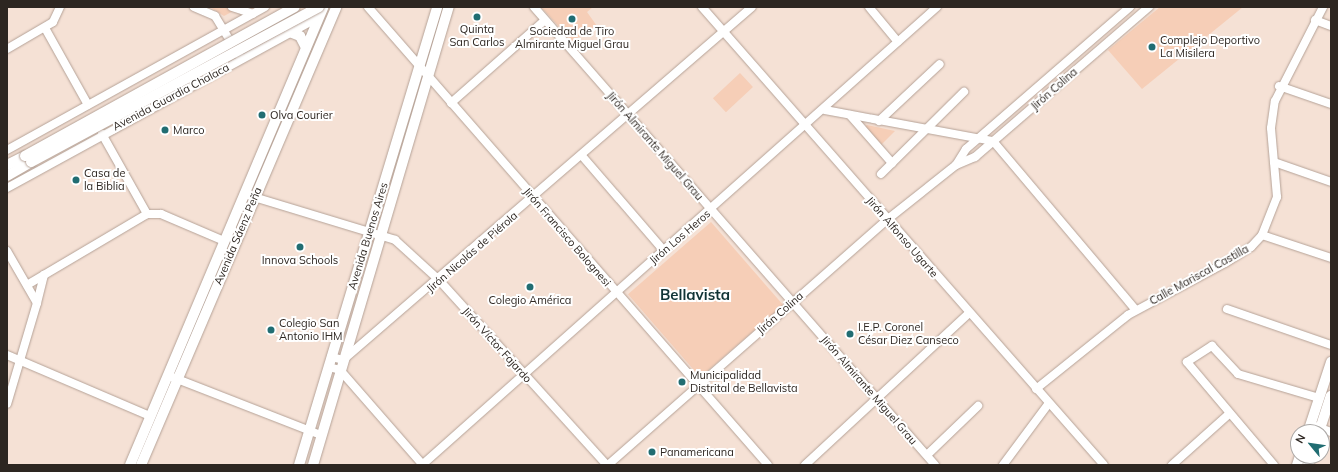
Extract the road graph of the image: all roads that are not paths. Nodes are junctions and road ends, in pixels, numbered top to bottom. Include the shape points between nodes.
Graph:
1 (60, 7) edge
2 (194, 7) edge
3 (232, 7) edge
4 (265, 7) edge
5 (295, 7) edge
6 (336, 7) edge
7 (368, 7) edge
8 (438, 7) edge
9 (449, 7) edge
10 (534, 7) edge
11 (702, 7) edge
12 (752, 7) edge
13 (869, 7) edge
14 (937, 7) edge
15 (1130, 7) edge
16 (1149, 7) edge
17 (1323, 7) edge
18 (320, 10) edge
19 (253, 14) junction
20 (545, 20) junction
21 (1315, 20) junction
22 (1331, 26) edge
23 (45, 28) junction
24 (226, 28) junction
25 (290, 32) junction
26 (724, 32) junction
27 (1102, 32) junction
28 (1110, 41) junction
29 (898, 42) junction
30 (306, 48) junction
31 (7, 49) edge
32 (241, 59) junction
33 (1068, 60) junction
34 (940, 64) dead end
35 (419, 68) junction
36 (1077, 69) junction
37 (428, 77) junction
38 (1279, 86) junction
39 (964, 92) dead end
40 (1027, 96) junction
41 (451, 103) junction
42 (1035, 104) junction
43 (1331, 104) edge
44 (88, 105) junction
45 (825, 110) junction
46 (629, 115) junction
47 (850, 115) junction
48 (879, 121) junction
49 (805, 128) junction
50 (926, 131) junction
51 (102, 134) junction
52 (977, 139) junction
53 (993, 141) junction
54 (7, 150) edge
55 (583, 157) junction
56 (28, 159) junction
57 (1274, 162) junction
58 (892, 163) junction
59 (7, 165) edge
60 (956, 165) junction
61 (881, 174) dead end
62 (7, 176) edge
63 (1331, 182) edge
64 (7, 188) edge
65 (244, 194) junction
66 (255, 197) junction
67 (534, 198) junction
68 (711, 210) junction
69 (147, 214) junction
70 (888, 220) junction
71 (375, 231) junction
72 (1262, 235) junction
73 (224, 241) junction
74 (7, 251) edge
75 (664, 251) junction
76 (1331, 258) edge
77 (44, 275) junction
78 (439, 280) junction
79 (27, 285) junction
80 (616, 293) junction
81 (37, 303) junction
82 (792, 303) junction
83 (1136, 310) junction
84 (1227, 310) dead end
85 (969, 313) junction
86 (1331, 345) edge
87 (7, 355) edge
88 (21, 358) junction
89 (330, 362) junction
90 (1331, 362) edge
91 (342, 365) junction
92 (524, 374) junction
93 (167, 376) junction
94 (177, 380) junction
95 (698, 385) junction
96 (1036, 389) junction
97 (1331, 396) edge
98 (877, 398) junction
99 (1319, 398) junction
100 (1049, 403) junction
101 (7, 404) edge
102 (978, 406) dead end
103 (1229, 414) junction
104 (150, 416) junction
105 (1310, 424) edge
106 (1322, 424) edge
107 (309, 431) junction
108 (321, 435) junction
109 (927, 455) junction
110 (130, 465) edge
111 (141, 465) edge
112 (299, 465) edge
113 (313, 465) edge
114 (423, 465) edge
115 (608, 465) edge
116 (768, 465) edge
117 (804, 465) edge
118 (935, 465) edge
119 (1003, 465) edge
120 (1104, 465) edge
121 (1172, 465) edge
122 (1274, 465) edge

1 - 23 street via 53,22
2 - 24 street via 215,16
3 - 19 street
4 - 19 street
5 - 56 main road, Avenida Guardia Chalaca, bridge
6 - 18 main road, Avenida Guardia Chalaca
6 - 66 main road, Avenida Sáenz Peña
7 - 35 street, Jirón Francisco Bolognesi
8 - 35 main road, Avenida Buenos Aires
9 - 37 main road, Avenida Buenos Aires
10 - 20 street, Jirón Almirante Miguel Grau
11 - 26 street, Jirón Alfonso Ugarte
12 - 26 street, Jirón Nicolás de Piérola
13 - 29 street
14 - 29 street, Jirón Los Heros
15 - 27 street, Jirón Colina
16 - 28 street, Jirón Colina
17 - 21 street, Calle Mariscal Castilla
18 - 25 street, Avenida Guardia Chalaca
18 - 30 main road, Avenida Sáenz Peña
18 - 56 main road, Avenida Guardia Chalaca, bridge
19 - 24 street
20 - 41 street
20 - 46 street, Jirón Almirante Miguel Grau
21 - 22 street
21 - 38 street, Calle Mariscal Castilla
23 - 31 street
23 - 44 street
24 - 32 street
24 - 44 street
25 - 30 main road via 300,36
25 - 32 street, Avenida Guardia Chalaca
26 - 46 street, Jirón Nicolás de Piérola
26 - 49 street, Jirón Alfonso Ugarte
27 - 28 street
27 - 33 street, Jirón Colina
28 - 36 street, Jirón Colina
29 - 45 street, Jirón Los Heros
30 - 65 main road, Avenida Sáenz Peña
32 - 51 street, Avenida Guardia Chalaca
33 - 36 street
33 - 40 street, Jirón Colina
34 - 48 street
35 - 37 street, Jirón Francisco Bolognesi
35 - 71 main road, Avenida Buenos Aires
36 - 42 street, Jirón Colina
37 - 41 street, Jirón Francisco Bolognesi
37 - 71 main road, Avenida Buenos Aires
38 - 43 street
38 - 57 street, Calle Mariscal Castilla via 1272,115
39 - 50 street
40 - 42 street
40 - 52 street, Jirón Colina
41 - 67 street, Jirón Francisco Bolognesi
42 - 53 street, Jirón Colina
44 - 54 street
45 - 47 street
45 - 49 street, Jirón Los Heros
46 - 55 street, Jirón Nicolás de Piérola
46 - 68 street, Jirón Almirante Miguel Grau
47 - 48 street
47 - 58 street
48 - 50 street
49 - 68 street, Jirón Los Heros
49 - 70 street, Jirón Alfonso Ugarte
50 - 52 street
50 - 58 street
51 - 64 street, Avenida Guardia Chalaca
51 - 69 street
52 - 53 street
52 - 60 street, Jirón Colina
53 - 60 street, Jirón Colina via 975,157
53 - 83 street
55 - 67 street, Jirón Nicolás de Piérola
55 - 75 street
56 - 59 main road, Avenida Guardia Chalaca
56 - 62 main road, Avenida Guardia Chalaca
57 - 63 street
57 - 72 street, Calle Mariscal Castilla via 1276,197
58 - 61 street
60 - 70 street, Jirón Colina
65 - 66 street, Jirón Víctor Fajardo
65 - 73 main road, Avenida Sáenz Peña
66 - 71 street, Jirón Víctor Fajardo
66 - 94 main road, Avenida Sáenz Peña
67 - 78 street, Jirón Nicolás de Piérola
67 - 80 street, Jirón Francisco Bolognesi
68 - 75 street, Jirón Los Heros
68 - 82 street, Jirón Almirante Miguel Grau
69 - 73 street via 162,214
69 - 77 street
70 - 82 street, Jirón Colina
70 - 85 street, Jirón Alfonso Ugarte
71 - 78 street, Jirón Víctor Fajardo via 395,240
71 - 89 main road, Avenida Buenos Aires
71 - 91 main road, Avenida Buenos Aires
72 - 76 street
72 - 83 street, Calle Mariscal Castilla via 1251,247 1225,263
73 - 93 main road, Avenida Sáenz Peña
74 - 79 street
75 - 80 street, Jirón Los Heros
77 - 79 street
77 - 81 street
78 - 91 street, Jirón Nicolás de Piérola
78 - 92 street, Jirón Víctor Fajardo
79 - 81 street
80 - 92 street, Jirón Los Heros
80 - 95 street, Jirón Francisco Bolognesi
81 - 88 street
82 - 95 street, Jirón Colina
82 - 98 street, Jirón Almirante Miguel Grau
83 - 96 street, Calle Mariscal Castilla
84 - 86 street
85 - 96 street, Jirón Alfonso Ugarte
85 - 98 street
87 - 88 street
88 - 101 street
88 - 104 street
89 - 91 street
89 - 107 main road, Avenida Buenos Aires
90 - 99 main road
91 - 108 main road, Avenida Buenos Aires
91 - 114 street
92 - 114 street, Jirón Los Heros
92 - 115 street, Jirón Víctor Fajardo
93 - 94 street
93 - 104 main road, Avenida Sáenz Peña
94 - 107 street
94 - 111 main road, Avenida Sáenz Peña
95 - 115 street, Jirón Colina
95 - 116 street, Jirón Francisco Bolognesi
96 - 100 street, Jirón Alfonso Ugarte
97 - 106 main road
98 - 109 street, Jirón Almirante Miguel Grau
98 - 117 street
99 - 103 street via 1238,374 1212,346 1187,364
99 - 105 main road
100 - 119 street
100 - 120 street, Jirón Alfonso Ugarte
102 - 109 street
103 - 121 street
103 - 122 street
104 - 110 main road, Avenida Sáenz Peña
107 - 108 street
107 - 112 main road, Avenida Buenos Aires
108 - 113 main road, Avenida Buenos Aires
109 - 118 street, Jirón Almirante Miguel Grau

